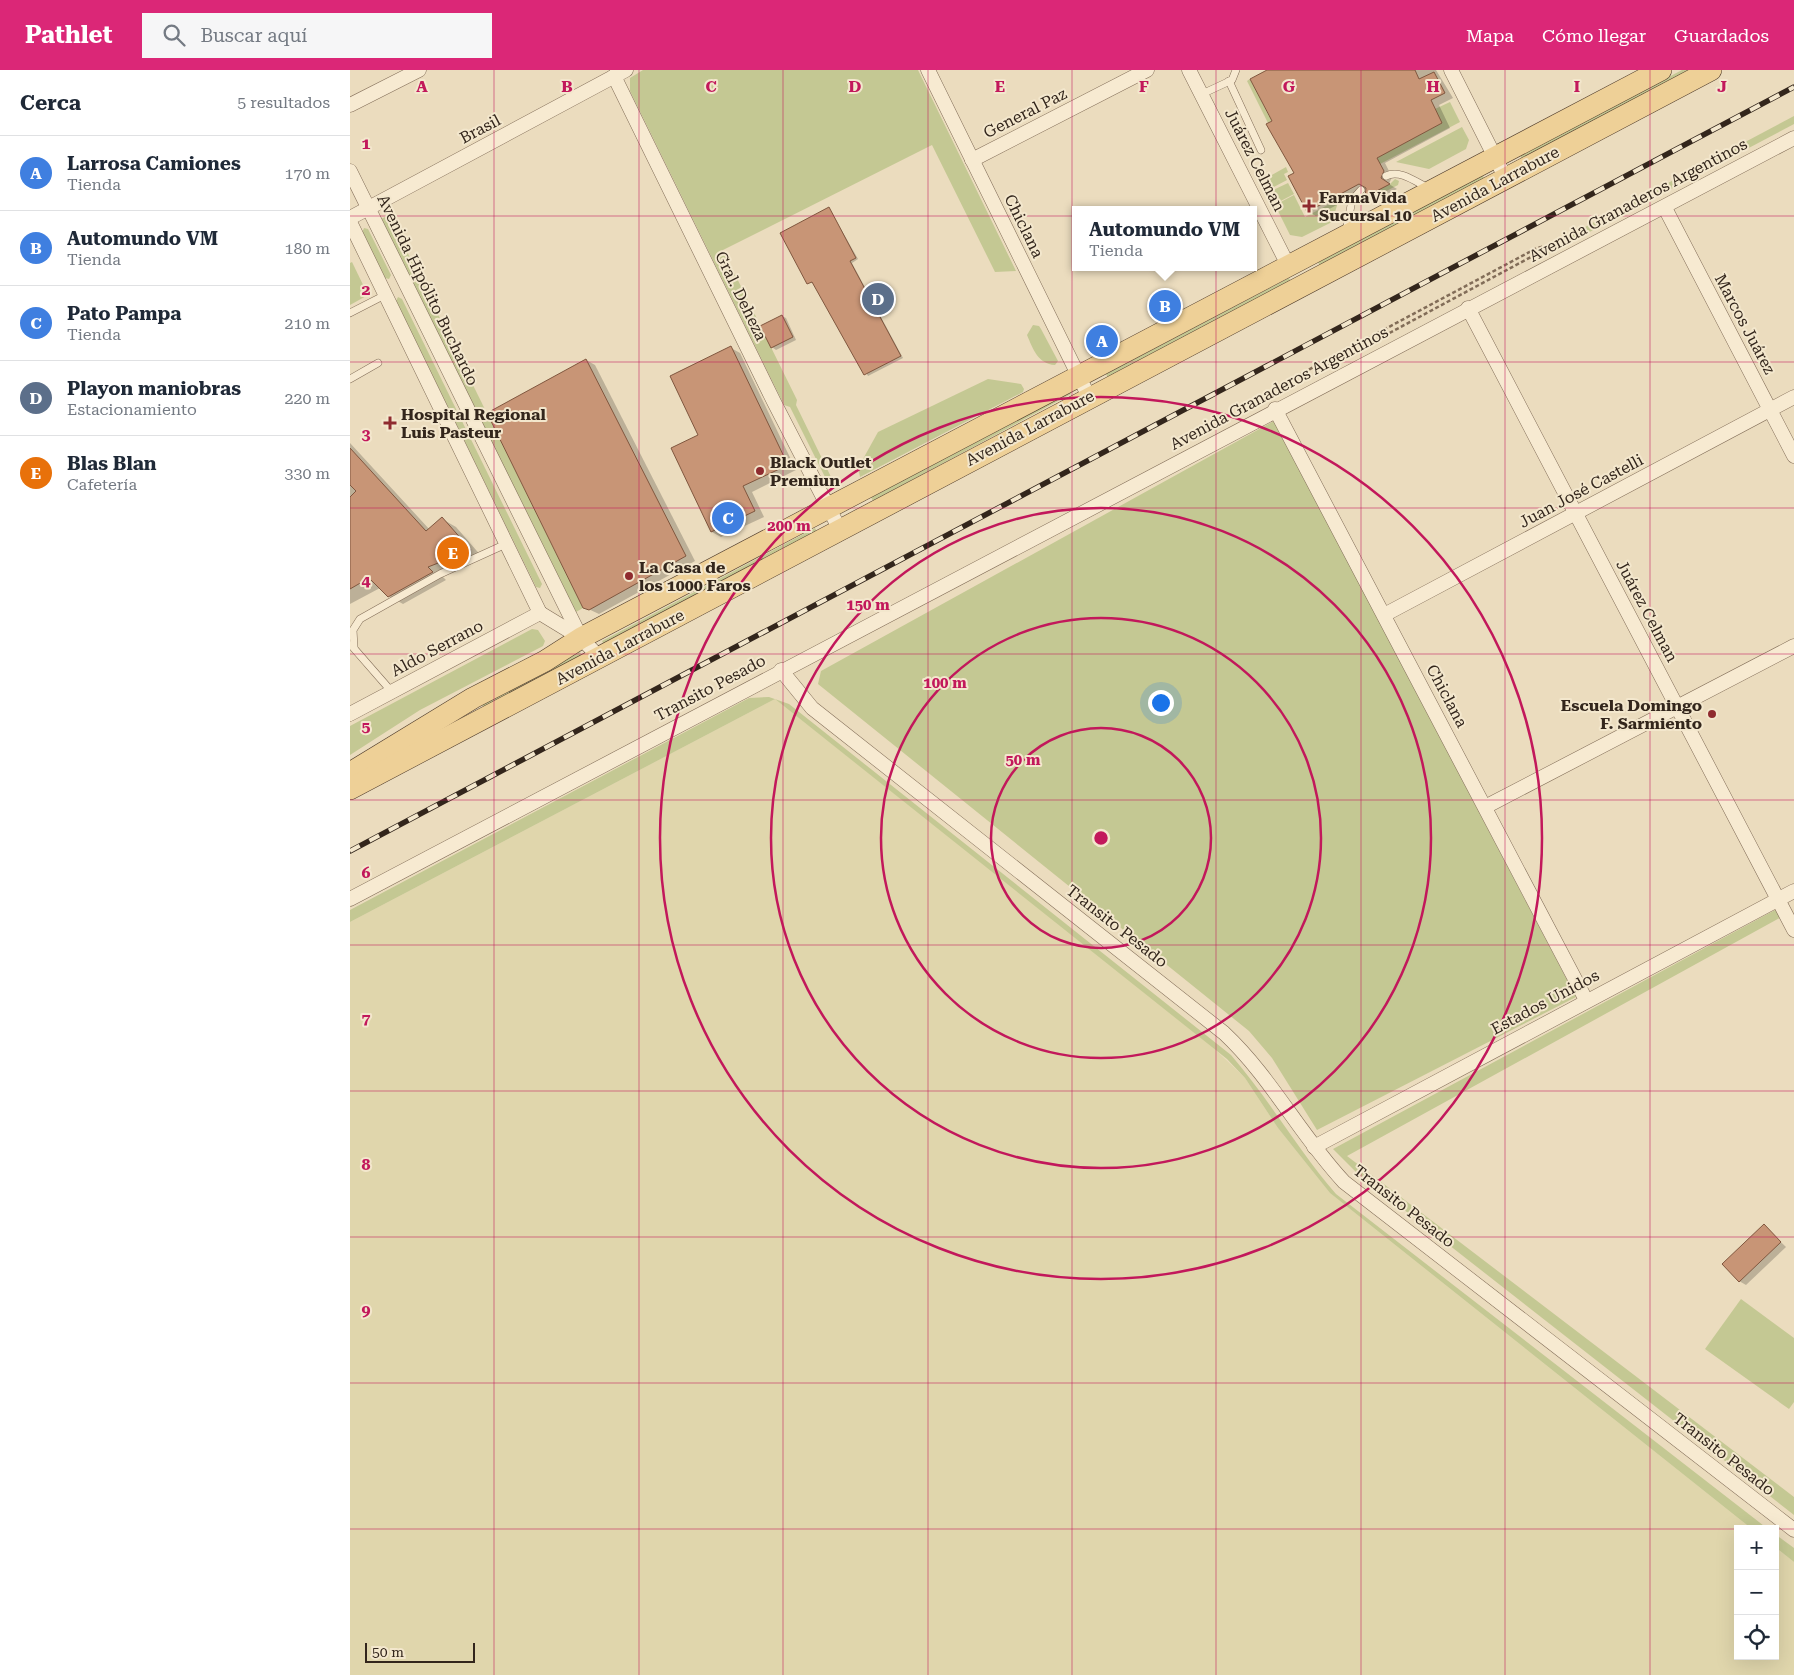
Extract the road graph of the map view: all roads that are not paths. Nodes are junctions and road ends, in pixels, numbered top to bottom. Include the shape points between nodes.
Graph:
1 (419, 70) edge
2 (928, 70) edge
3 (1147, 70) edge
4 (1189, 70) edge
5 (1236, 70) edge
6 (1451, 70) edge
7 (1661, 70) edge
8 (1711, 70) edge
9 (620, 73) edge
10 (1229, 81) junction
11 (1202, 94) junction
12 (350, 106) edge
13 (1794, 138) edge
14 (1261, 150) dead end
15 (1495, 158) junction
16 (972, 160) junction
17 (350, 171) edge
18 (1386, 176) dead end
19 (1506, 179) junction
20 (1361, 190) dead end
21 (1433, 191) junction
22 (369, 208) junction
23 (1665, 208) junction
24 (350, 220) edge
25 (1345, 238) junction
26 (1289, 267) junction
27 (405, 283) junction
28 (385, 295) junction
29 (1468, 308) junction
30 (350, 313) edge
31 (378, 363) dead end
32 (1080, 377) junction
33 (350, 379) edge
34 (1089, 397) junction
35 (1794, 397) edge
36 (1275, 410) junction
37 (1770, 410) junction
38 (1794, 456) edge
39 (829, 508) junction
40 (1575, 514) junction
41 (840, 530) junction
42 (506, 544) junction
43 (540, 613) junction
44 (1384, 615) junction
45 (581, 638) junction
46 (352, 646) edge
47 (1794, 646) edge
48 (599, 656) junction
49 (782, 670) junction
50 (392, 692) junction
51 (1679, 708) junction
52 (350, 714) edge
53 (350, 773) edge
54 (350, 789) edge
55 (1486, 807) junction
56 (1794, 890) edge
57 (1779, 898) junction
58 (350, 899) edge
59 (1794, 930) edge
60 (1586, 1000) junction
61 (1314, 1147) junction
62 (1794, 1530) edge

1 - 12 street
2 - 16 street, Chiclana
3 - 16 street, General Paz
4 - 11 street, Juárez Celman
5 - 10 lane
6 - 15 street
7 - 15 main road, Avenida Larrabure
8 - 19 main road, Avenida Larrabure
9 - 22 street, Brasil
9 - 39 street, Gral. Deheza via 770,394
10 - 11 lane
10 - 14 lane
11 - 26 street, Juárez Celman
13 - 23 street, Avenida Granaderos Argentinos
15 - 19 street
15 - 21 main road, Avenida Larrabure
16 - 32 street, Chiclana
17 - 22 street, Avenida Hipólito Buchardo
18 - 21 lane via 1401,175
19 - 34 main road, Avenida Larrabure
20 - 25 lane via 1352,200
21 - 25 main road, Avenida Larrabure
22 - 24 street, Brasil
22 - 27 street, Avenida Hipólito Buchardo
23 - 29 street, Avenida Granaderos Argentinos
23 - 37 street, Marcos Juárez
24 - 28 street
25 - 26 main road, Avenida Larrabure
26 - 32 main road, Avenida Larrabure
27 - 28 street
27 - 45 street, Avenida Hipólito Buchardo
28 - 30 lane
28 - 42 street
29 - 36 street, Avenida Granaderos Argentinos
29 - 40 street, Juárez Celman
31 - 33 lane
32 - 34 street, Chiclana
32 - 39 main road, Avenida Larrabure
34 - 41 main road, Avenida Larrabure
35 - 37 street, Juan José Castelli
36 - 44 street, Chiclana
36 - 49 street, Avenida Granaderos Argentinos
37 - 38 street, Marcos Juárez
37 - 40 street, Juan José Castelli
39 - 41 street, Gral. Deheza
39 - 45 main road, Avenida Larrabure
40 - 44 street, Juan José Castelli
40 - 51 street, Juárez Celman
41 - 48 main road, Avenida Larrabure
42 - 43 street
42 - 46 lane via 440,574 360,619 353,630
43 - 45 street
43 - 50 street, Aldo Serrano
44 - 55 street, Chiclana
45 - 48 street
45 - 53 main road, Avenida Larrabure via 545,661 473,698
46 - 50 lane
47 - 51 street
48 - 54 main road, Avenida Larrabure
49 - 58 street, Transito Pesado
49 - 61 street, Transito Pesado via 812,708 1224,1033 1258,1068
50 - 52 street, Aldo Serrano
51 - 55 street
51 - 57 street, Juárez Celman
55 - 60 street, Chiclana
56 - 57 street, Estados Unidos
57 - 59 street, Juárez Celman
57 - 60 street, Estados Unidos
60 - 61 street, Estados Unidos
61 - 62 street, Transito Pesado via 1344,1182

